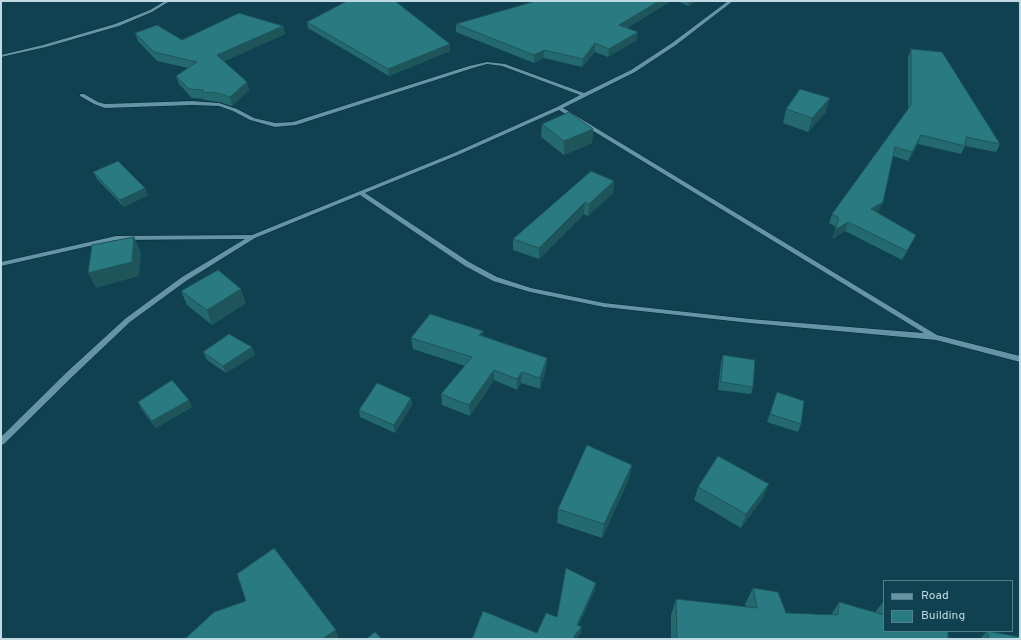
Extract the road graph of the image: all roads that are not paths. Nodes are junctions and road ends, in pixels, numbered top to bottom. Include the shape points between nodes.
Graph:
1 (168, 1) edge
2 (731, 1) edge
3 (1, 56) edge
4 (82, 95) dead end
5 (584, 95) junction
6 (559, 108) junction
7 (362, 193) junction
8 (253, 237) junction
9 (1, 264) edge
10 (936, 337) junction
11 (1020, 359) edge
12 (1, 442) edge

1 - 3 street via 117,25
2 - 5 street via 633,71
4 - 5 street via 105,106 192,103 219,105 274,126 294,124 487,63 503,64
5 - 6 street
6 - 7 street
6 - 10 street
7 - 8 street
7 - 10 street via 467,264 495,279 530,290 612,306
8 - 9 street via 116,238
8 - 12 street via 184,279 128,320
10 - 11 street

